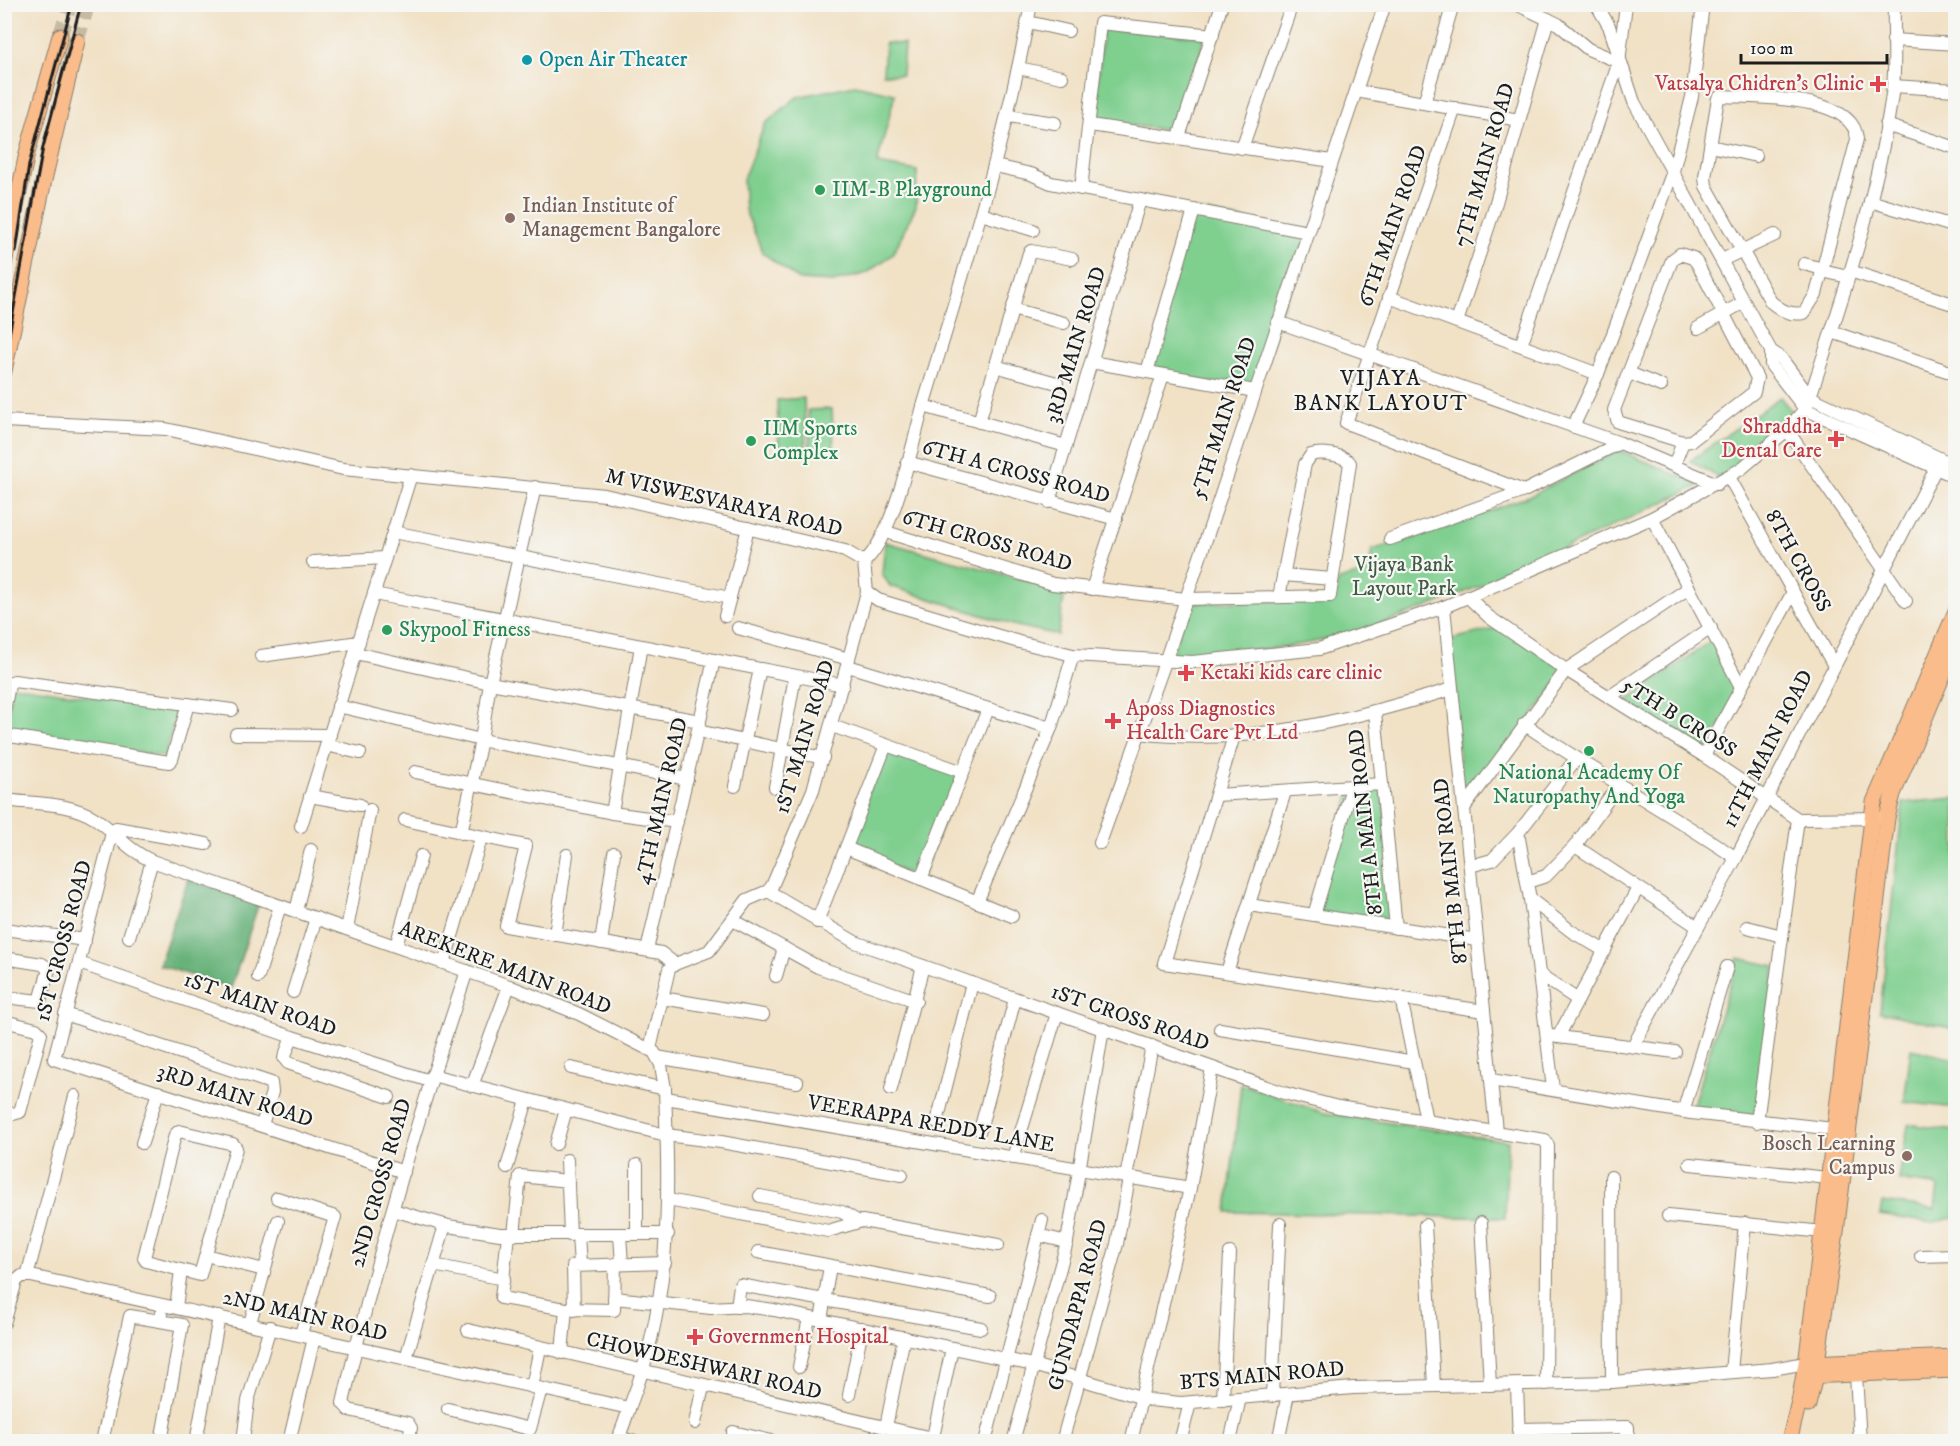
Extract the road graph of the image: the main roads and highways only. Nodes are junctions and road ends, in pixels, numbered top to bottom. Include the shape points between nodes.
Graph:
1 (60, 36) tunnel mouth
2 (77, 41) tunnel mouth
3 (4, 264) edge
4 (4, 371) edge
5 (1956, 611) edge
6 (1956, 644) edge
7 (1880, 818) junction
8 (1842, 1130) junction
9 (1956, 1356) edge
10 (1810, 1370) junction
11 (1956, 1370) edge
12 (1789, 1442) edge
13 (1799, 1442) edge

1 - 3 main road via 27,153
2 - 4 main road
5 - 7 main road via 1878,792
6 - 7 main road
7 - 8 main road
8 - 10 main road
8 - 10 main road via 1829,1178
9 - 10 main road
10 - 11 main road via 1856,1375
10 - 12 main road
10 - 13 main road

